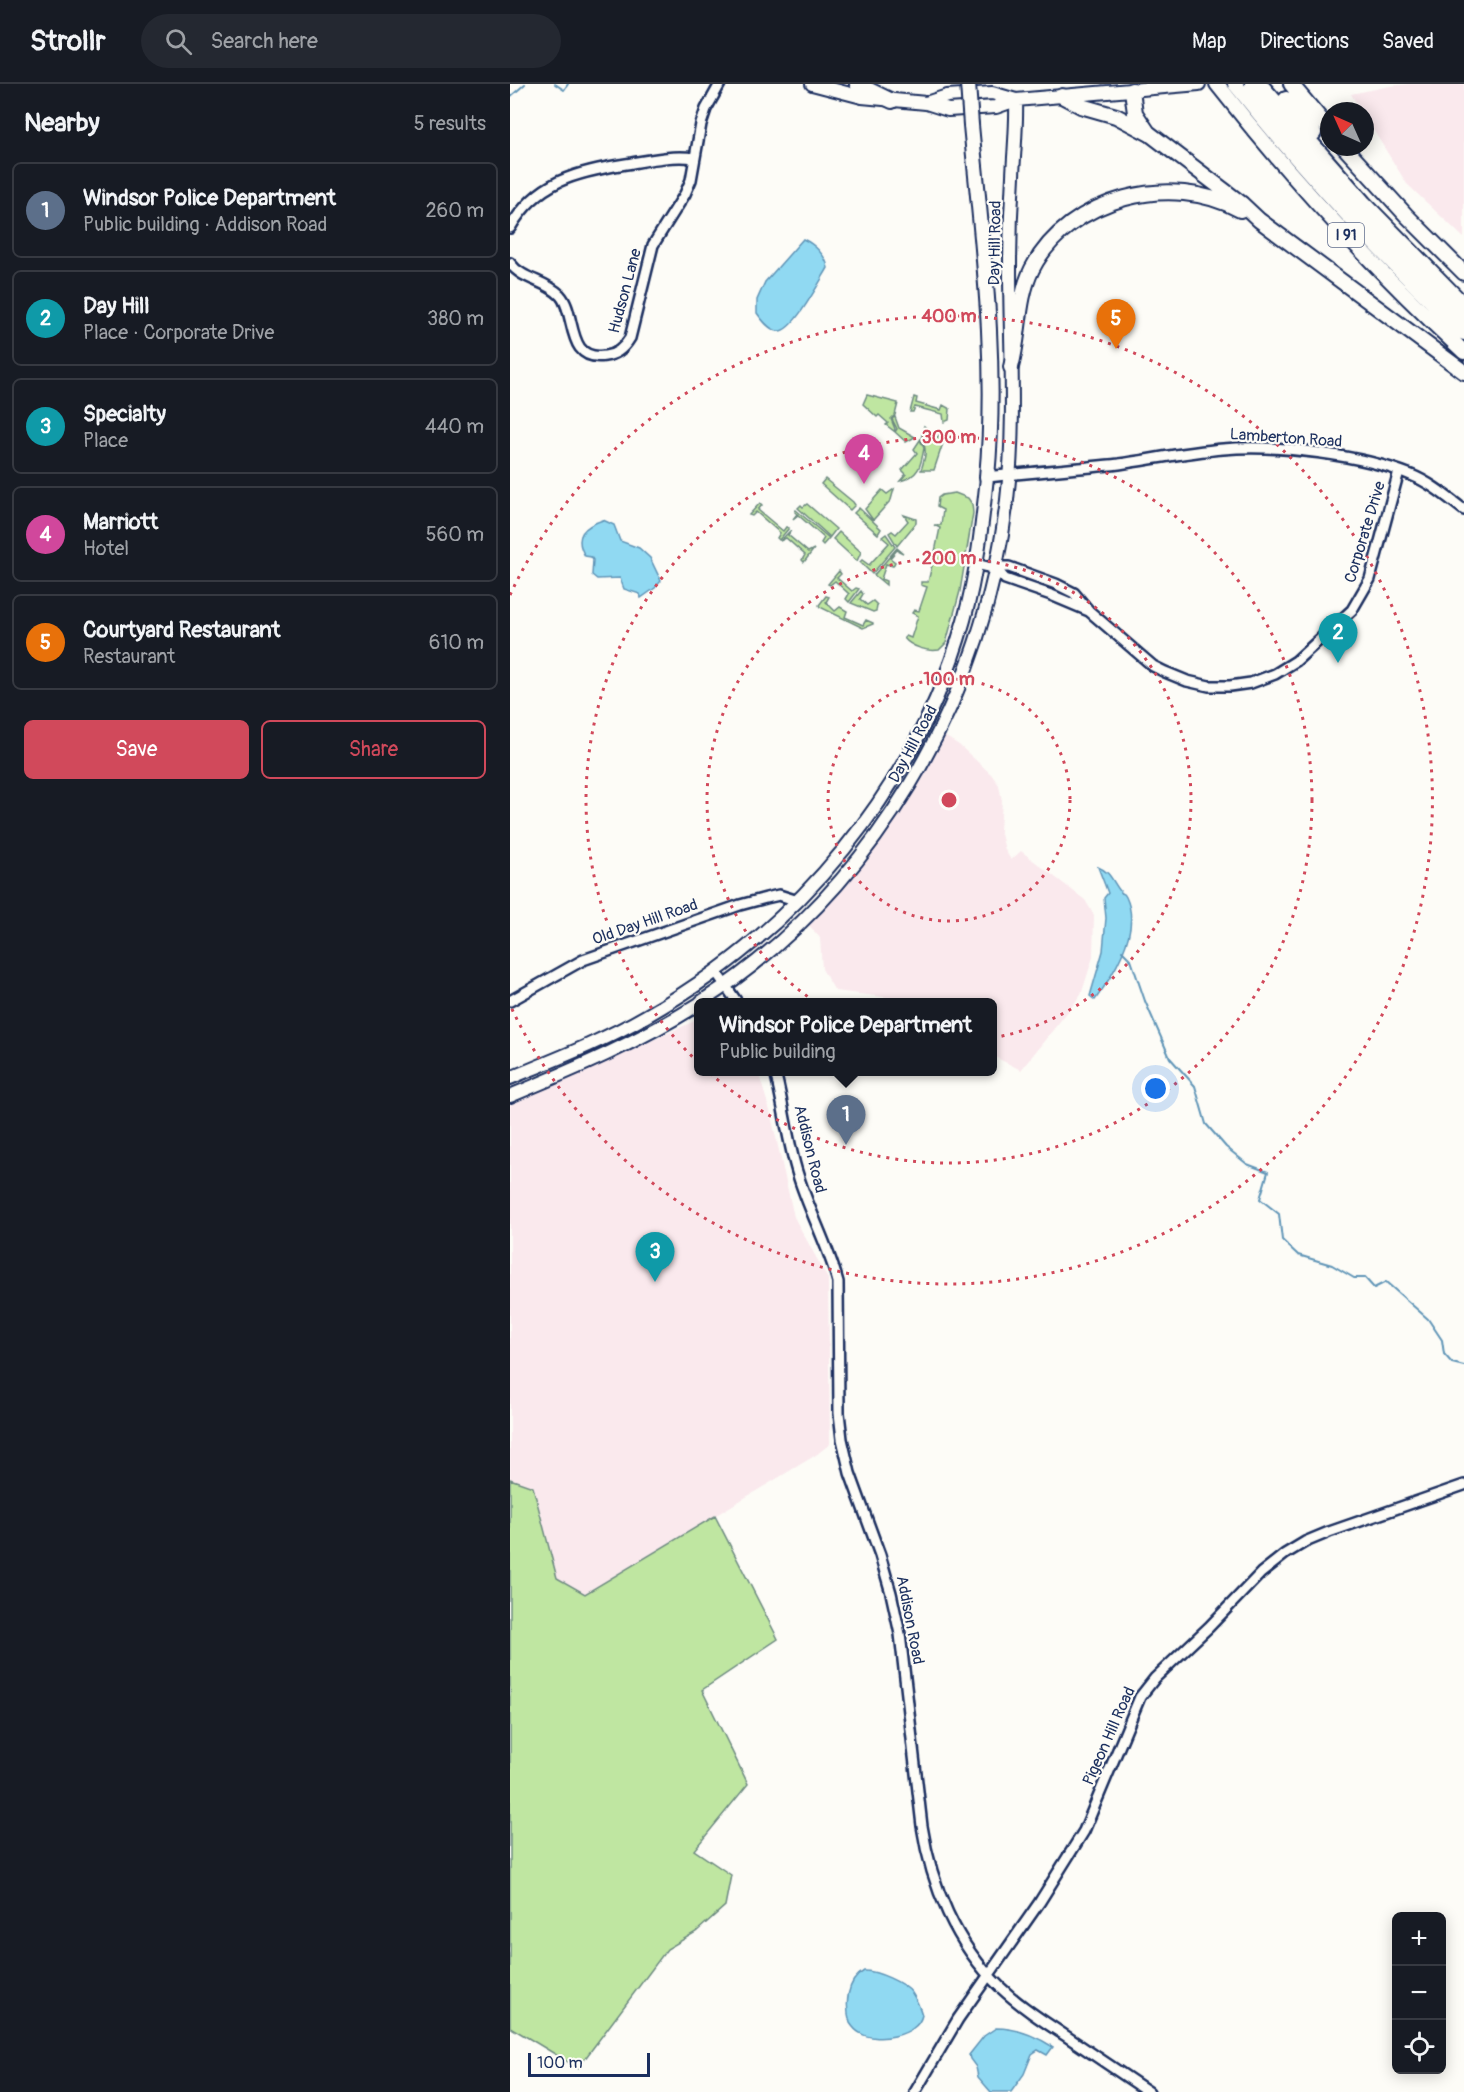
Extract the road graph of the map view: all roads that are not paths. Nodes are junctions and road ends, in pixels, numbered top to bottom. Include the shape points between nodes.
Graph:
1 (720, 84) edge
2 (812, 84) edge
3 (856, 84) edge
4 (968, 84) edge
5 (1199, 84) edge
6 (1217, 84) edge
7 (1235, 84) edge
8 (1252, 84) edge
9 (1260, 84) edge
10 (1273, 84) edge
11 (1291, 84) edge
12 (1132, 90) junction
13 (1062, 96) junction
14 (1016, 100) junction
15 (892, 101) junction
16 (1320, 118) edge
17 (1150, 134) junction
18 (1352, 156) edge
19 (695, 158) junction
20 (1259, 220) junction
21 (510, 228) edge
22 (510, 263) edge
23 (1464, 273) edge
24 (1464, 292) edge
25 (1464, 305) edge
26 (1464, 320) edge
27 (1464, 333) edge
28 (1464, 352) edge
29 (1011, 368) junction
30 (1464, 372) edge
31 (1399, 471) junction
32 (1009, 474) junction
33 (987, 477) junction
34 (1464, 510) edge
35 (976, 564) junction
36 (996, 569) junction
37 (912, 747) junction
38 (928, 754) junction
39 (863, 825) junction
40 (877, 835) junction
41 (798, 901) junction
42 (716, 972) junction
43 (726, 986) junction
44 (708, 998) edge
45 (734, 998) edge
46 (510, 1001) edge
47 (694, 1007) edge
48 (776, 1076) edge
49 (510, 1078) edge
50 (510, 1096) edge
51 (1464, 1485) edge
52 (989, 1974) junction
53 (915, 2092) edge
54 (1149, 2092) edge

1 - 19 street, Hudson Lane via 702,118
2 - 15 main road
3 - 15 highway
4 - 33 highway, bridge via 991,356
5 - 12 main road
6 - 28 highway, I 91 via 1348,237
7 - 27 highway via 1359,227
8 - 26 highway via 1257,95 1325,174
9 - 25 highway via 1364,204
10 - 24 highway via 1371,197
11 - 16 highway
12 - 13 main road
12 - 17 highway via 1135,113
13 - 14 main road
13 - 17 highway via 1116,116
14 - 15 main road via 992,93 947,96 927,103
14 - 29 main road, Day Hill Road
17 - 20 highway
18 - 23 highway
19 - 21 street via 671,156 569,176 532,200
19 - 22 street, Hudson Lane via 685,194 653,246 630,338 617,352 598,357 584,351 574,338 562,296
20 - 29 highway via 1225,203 1171,193 1130,196 1085,215 1056,237 1032,269 1023,296
20 - 30 highway
29 - 32 main road, Day Hill Road
31 - 32 street, Lamberton Road via 1365,460 1237,448
31 - 34 street, Lamberton Road via 1431,485
31 - 36 street, Corporate Drive via 1370,579 1352,610 1300,657 1275,674 1251,683 1209,686 1153,666 1067,588 1009,567
32 - 33 street, Lamberton Road
32 - 36 main road, Day Hill Road
33 - 35 main road, Day Hill Road
35 - 36 street, Corporate Drive
35 - 37 main road, Day Hill Road via 951,661
36 - 38 main road, Day Hill Road via 962,682
37 - 38 main road
37 - 39 main road, Day Hill Road
38 - 40 main road, Day Hill Road
39 - 40 main road
39 - 41 main road, Day Hill Road
40 - 43 main road, Day Hill Road via 810,913
41 - 42 main road, Day Hill Road
41 - 46 street, Old Day Hill Road via 779,895 766,898 642,939 569,967
42 - 43 street
42 - 49 main road, Day Hill Road via 625,1028
43 - 44 main road, Day Hill Road
43 - 45 street
47 - 50 main road, Day Hill Road via 601,1058
48 - 52 street, Addison Road via 796,1170 838,1282 842,1439 883,1565 900,1634 925,1848 952,1922
51 - 52 street, Pigeon Hill Road via 1329,1532 1284,1554 1155,1678 1140,1697 1084,1831
52 - 53 street, Pigeon Hill Road
52 - 54 street, Addison Road via 1028,2010

